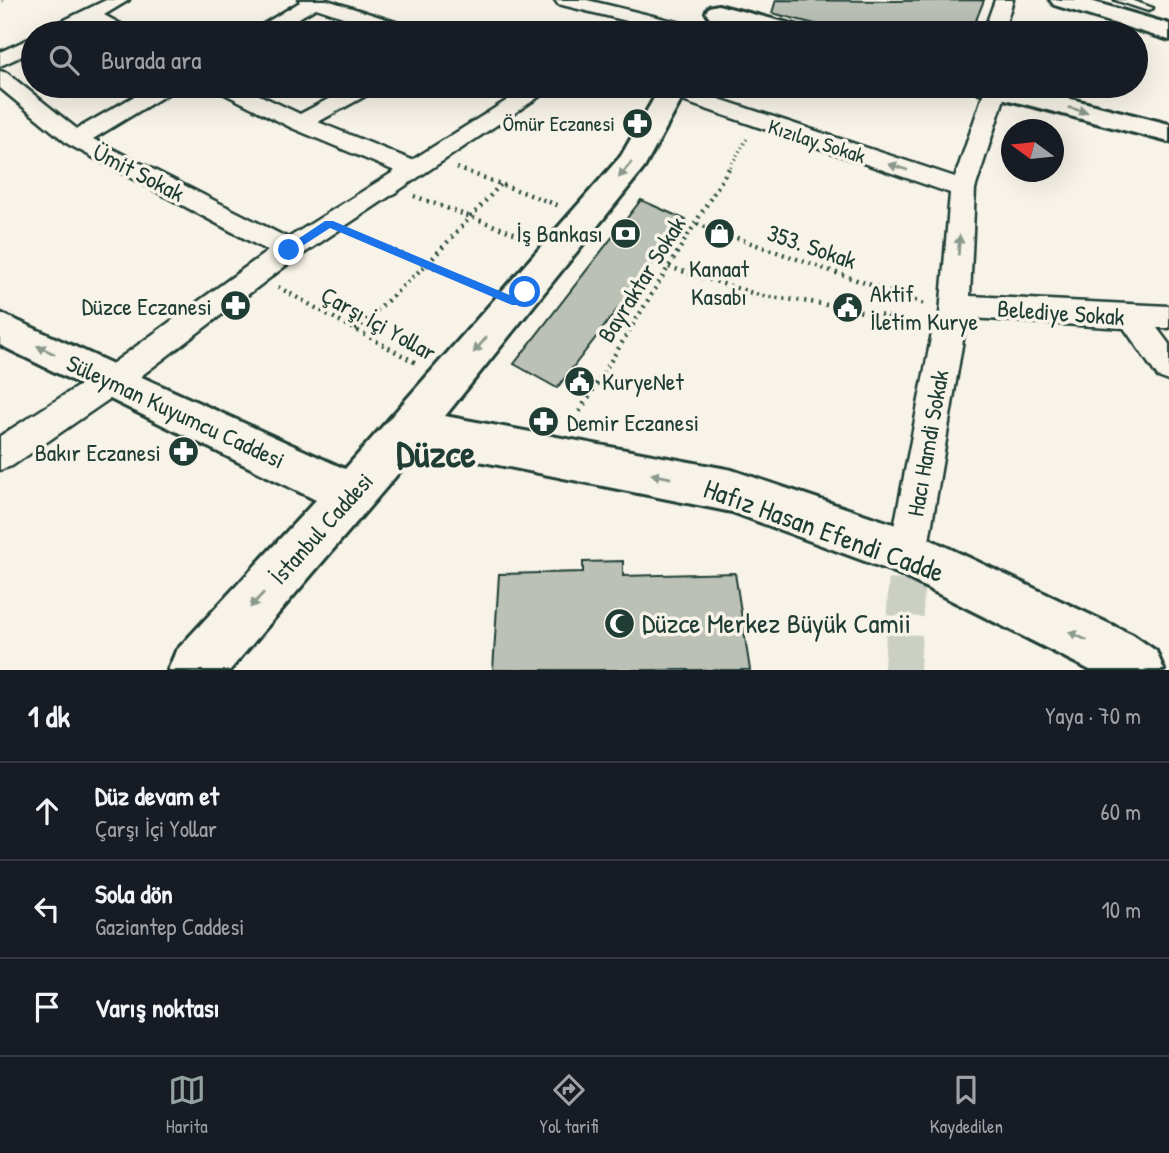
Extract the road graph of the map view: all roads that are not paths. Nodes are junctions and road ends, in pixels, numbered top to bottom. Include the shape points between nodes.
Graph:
1 (120, 0) edge
2 (564, 0) edge
3 (1004, 0) edge
4 (1062, 0) edge
5 (1121, 0) edge
6 (313, 1) edge
7 (722, 6) edge
8 (1148, 8) dead end
9 (89, 15) junction
10 (77, 21) edge
11 (100, 21) edge
12 (279, 21) edge
13 (374, 21) edge
14 (650, 21) edge
15 (713, 21) edge
16 (764, 21) edge
17 (997, 21) edge
18 (1132, 21) edge
19 (1148, 26) edge
20 (1169, 32) edge
21 (21, 49) edge
22 (0, 60) edge
23 (0, 77) edge
24 (21, 94) edge
25 (26, 98) edge
26 (146, 98) edge
27 (249, 98) edge
28 (347, 98) edge
29 (525, 98) edge
30 (659, 98) edge
31 (694, 98) edge
32 (989, 98) edge
33 (1034, 98) edge
34 (300, 123) junction
35 (1169, 133) edge
36 (76, 139) junction
37 (422, 163) junction
38 (963, 189) junction
39 (289, 250) junction
40 (1132, 317) junction
41 (1169, 317) edge
42 (951, 321) junction
43 (0, 328) edge
44 (1169, 368) edge
45 (113, 380) junction
46 (410, 428) junction
47 (0, 455) edge
48 (352, 494) junction
49 (908, 553) junction
50 (195, 670) edge
51 (1137, 670) edge

1 - 9 street
2 - 14 street
3 - 17 street
4 - 18 main road
5 - 8 lane
6 - 12 street
6 - 13 street
7 - 15 main road
7 - 16 main road
9 - 10 street
9 - 11 street
19 - 20 main road
21 - 22 street
23 - 24 street, Ümit Sokak
25 - 36 street, Ümit Sokak
26 - 36 street
27 - 34 street
28 - 34 street
29 - 37 street
30 -> 46 main road, İstanbul Caddesi via 633,161
38 -> 31 street, Kızılay Sokak
32 - 38 street, Hacı Hamdi Sokak
33 -> 35 main road
34 - 37 street
36 - 39 street, Ümit Sokak
37 - 39 street
42 -> 38 street, Hacı Hamdi Sokak
39 - 45 street
40 - 41 street, Belediye Sokak
40 - 42 street, Belediye Sokak via 967,307
40 - 44 street
42 - 49 street, Hacı Hamdi Sokak
45 -> 43 main road, Süleyman Kuyumcu Caddesi
45 - 47 street
45 - 48 main road, Süleyman Kuyumcu Caddesi
46 - 48 main road, İstanbul Caddesi
49 -> 46 main road, Hafız Hasan Efendi Cadde via 732,491
48 -> 50 main road, İstanbul Caddesi
51 -> 49 main road, Hafız Hasan Efendi Cadde via 1114,654

